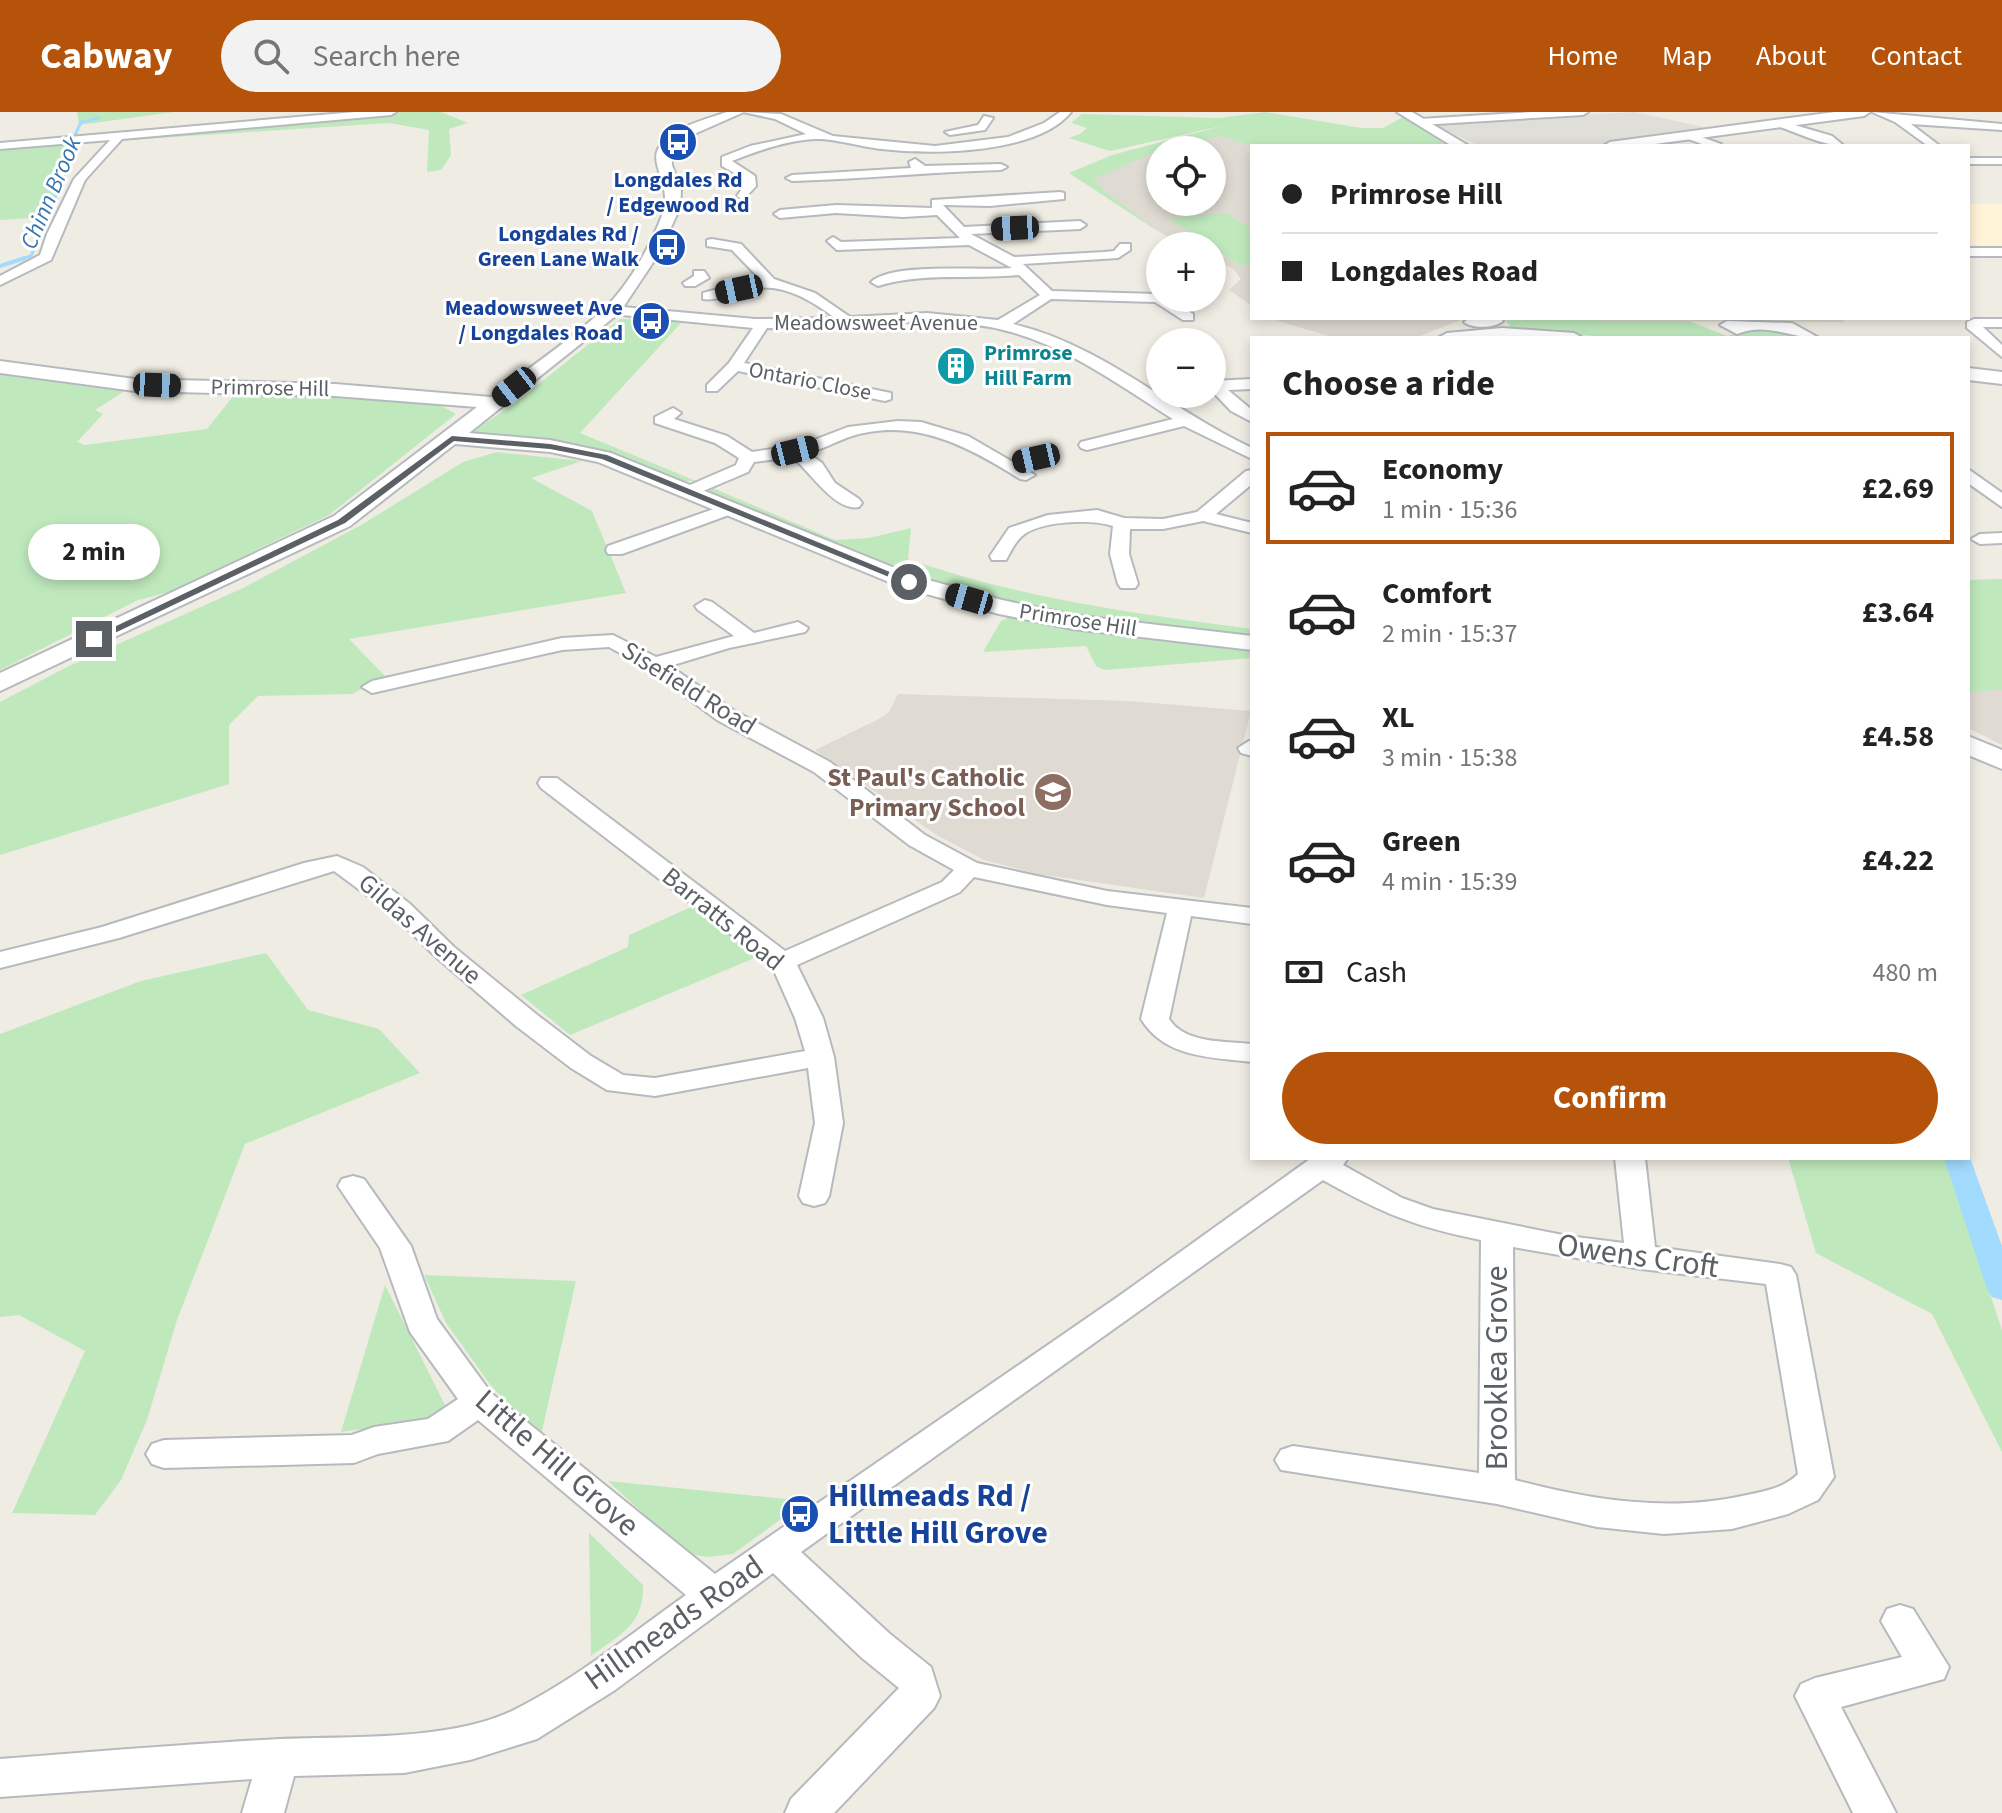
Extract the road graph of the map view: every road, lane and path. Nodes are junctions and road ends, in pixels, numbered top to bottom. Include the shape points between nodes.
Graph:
1 (391, 112) edge
2 (738, 112) edge
3 (748, 112) edge
4 (1066, 112) edge
5 (1403, 112) edge
6 (1583, 112) edge
7 (1794, 112) edge
8 (1864, 112) edge
9 (1877, 112) edge
10 (1492, 114) edge
11 (988, 118) dead end
12 (1761, 119) dead end
13 (1815, 119) junction
14 (1899, 120) junction
15 (1420, 122) junction
16 (1781, 124) junction
17 (2002, 127) edge
18 (878, 132) dead end
19 (941, 133) dead end
20 (756, 135) dead end
21 (817, 135) junction
22 (1687, 135) junction
23 (118, 137) junction
24 (789, 143) junction
25 (1458, 144) edge
26 (1642, 144) edge
27 (1712, 144) edge
28 (1836, 144) edge
29 (1932, 144) edge
30 (0, 146) edge
31 (754, 148) junction
32 (869, 148) junction
33 (809, 149) dead end
34 (922, 149) junction
35 (825, 151) dead end
36 (1974, 161) edge
37 (2002, 161) edge
38 (1001, 167) dead end
39 (925, 169) junction
40 (792, 178) dead end
41 (743, 196) dead end
42 (1060, 196) dead end
43 (940, 211) junction
44 (780, 214) dead end
45 (1080, 225) dead end
46 (966, 236) junction
47 (833, 241) dead end
48 (712, 243) dead end
49 (1125, 247) dead end
50 (1970, 252) edge
51 (2002, 252) edge
52 (1017, 266) junction
53 (697, 279) dead end
54 (0, 281) edge
55 (770, 282) junction
56 (878, 282) dead end
57 (739, 289) junction
58 (1048, 295) junction
59 (708, 296) dead end
60 (1146, 297) edge
61 (612, 310) junction
62 (1181, 312) edge
63 (1188, 317) dead end
64 (846, 321) junction
65 (763, 323) junction
66 (2002, 323) edge
67 (1000, 325) junction
68 (1478, 327) edge
69 (1737, 330) dead end
70 (1444, 336) edge
71 (1557, 336) edge
72 (1808, 336) edge
73 (2002, 353) edge
74 (735, 366) junction
75 (0, 367) edge
76 (1970, 374) edge
77 (2002, 378) edge
78 (1250, 384) edge
79 (1226, 385) edge
80 (712, 388) dead end
81 (1146, 389) edge
82 (885, 396) dead end
83 (1226, 397) edge
84 (494, 403) junction
85 (1173, 408) edge
86 (673, 413) dead end
87 (1250, 416) edge
88 (1189, 420) junction
89 (452, 438) junction
90 (1087, 445) dead end
91 (795, 451) junction
92 (1250, 453) edge
93 (748, 458) junction
94 (1036, 458) dead end
95 (1009, 464) junction
96 (1026, 475) dead end
97 (1970, 476) edge
98 (1250, 477) edge
99 (689, 492) junction
100 (2002, 502) edge
101 (853, 503) dead end
102 (731, 508) junction
103 (1203, 516) junction
104 (1123, 523) junction
105 (1250, 528) edge
106 (2002, 538) edge
107 (1980, 539) dead end
108 (615, 550) dead end
109 (999, 556) dead end
110 (1128, 584) dead end
111 (705, 606) dead end
112 (798, 628) dead end
113 (745, 641) junction
114 (1250, 643) edge
115 (654, 664) junction
116 (0, 683) edge
117 (372, 687) dead end
118 (1970, 745) edge
119 (2002, 761) edge
120 (549, 783) dead end
121 (969, 869) junction
122 (1181, 906) junction
123 (1250, 916) edge
124 (0, 960) edge
125 (783, 962) junction
126 (1250, 1053) edge
127 (820, 1057) junction
128 (1630, 1160) edge
129 (1327, 1162) edge
130 (353, 1186) dead end
131 (814, 1196) dead end
132 (1497, 1235) junction
133 (1641, 1258) junction
134 (1780, 1275) joint
135 (479, 1402) junction
136 (164, 1454) dead end
137 (1293, 1460) dead end
138 (1497, 1490) junction
139 (775, 1551) junction
140 (715, 1596) junction
141 (1900, 1621) dead end
142 (279, 1758) junction
143 (0, 1778) edge
144 (263, 1813) edge
145 (806, 1813) edge
146 (1875, 1813) edge

1 - 23 street
2 - 61 street via 665,147 674,197 669,216 631,287
3 - 21 street via 787,119
4 - 34 street via 1050,125 998,143
5 - 15 street
6 - 10 street
7 - 12 street
7 - 13 street
8 - 13 street
9 - 14 street
10 - 15 street
11 - 19 street via 980,129
13 - 16 street
14 - 17 street
14 - 29 street
15 - 25 street
16 - 22 street
16 - 28 street
18 - 32 street
20 - 31 street via 747,141
21 - 24 street
21 - 32 street
22 - 26 street
22 - 27 street
23 - 30 street
23 - 54 street via 80,179 46,257
24 - 31 street
24 - 33 street
31 - 41 street via 726,159 726,164 749,176
32 - 34 street
32 - 35 street
34 - 39 street via 915,157 916,167
36 - 37 street
38 - 39 street
39 - 40 street
42 - 43 street via 942,201 936,203
43 - 44 street
43 - 46 street
45 - 46 street
46 - 47 street via 837,246
46 - 52 street
48 - 55 street via 736,247
49 - 52 street via 1118,254
50 - 51 street
52 - 56 street
52 - 58 street
53 - 57 street
55 - 57 street
55 - 64 street via 819,299
57 - 59 street
58 - 60 street
58 - 67 street
61 - 65 street, Meadowsweet Avenue
61 - 84 street
62 - 63 street
64 - 65 street, Meadowsweet Avenue
64 - 67 street, Meadowsweet Avenue via 955,319
65 - 74 street
66 - 73 street via 1972,325
67 - 81 street, Meadowsweet Avenue
68 - 70 street
68 - 71 street
69 - 72 street via 1727,325 1792,327
74 - 80 street
74 - 82 street, Ontario Close
75 - 84 street, Primrose Hill via 135,385 348,390
76 - 77 street
78 - 79 street
83 - 87 street
84 - 89 street
85 - 88 street, Meadowsweet Avenue
86 - 93 street via 661,420 729,441
88 - 90 street
88 - 92 street, Meadowsweet Avenue
89 - 99 street, Primrose Hill via 587,452
89 - 116 street via 342,521
91 - 93 street
91 - 95 street via 846,433 905,425 953,434
91 - 101 street via 816,467 829,487
93 - 99 street via 742,468
94 - 95 street
95 - 96 street
97 - 100 street
98 - 103 street
99 - 102 street, Primrose Hill
102 - 108 street
102 - 114 street, Primrose Hill via 909,582 999,607 1073,622
103 - 104 street via 1163,524
103 - 105 street
104 - 109 street via 1097,515 1048,520 1015,532
104 - 110 street via 1119,560
106 - 107 street
111 - 113 street via 740,630
112 - 113 street
113 - 115 street
115 - 117 street, Sisefield Road via 613,641 581,642
115 - 121 street, Sisefield Road via 725,715 822,767 917,840
118 - 119 street
120 - 125 street, Barratts Road
121 - 122 street, Sisefield Road via 1107,898
121 - 125 street via 951,887
122 - 123 street, Sisefield Road
122 - 126 street via 1155,1019 1159,1029 1179,1042
124 - 127 street, Gildas Avenue via 110,933 337,863 401,909 537,1028 617,1084 655,1087
125 - 127 street, Barratts Road
127 - 131 street, Barratts Road via 829,1123
128 - 133 street
129 - 132 street, Owens Croft via 1391,1205
129 - 139 street, Hillmeads Road
130 - 135 street, Little Hill Grove via 395,1246 422,1323
132 - 133 street, Owens Croft
132 - 138 street, Brooklea Grove
133 - 134 street, Owens Croft
134 - 138 street, Brooklea Grove via 1816,1477 1804,1494 1729,1516 1645,1519
135 - 136 street via 436,1431 354,1449
135 - 140 street, Little Hill Grove
137 - 138 street
139 - 140 street, Hillmeads Road
139 - 145 street via 917,1679 920,1696
140 - 142 street, Hillmeads Road via 523,1726 404,1754
141 - 146 street via 1930,1667 1815,1696
142 - 143 street, Hillmeads Road
142 - 144 street

